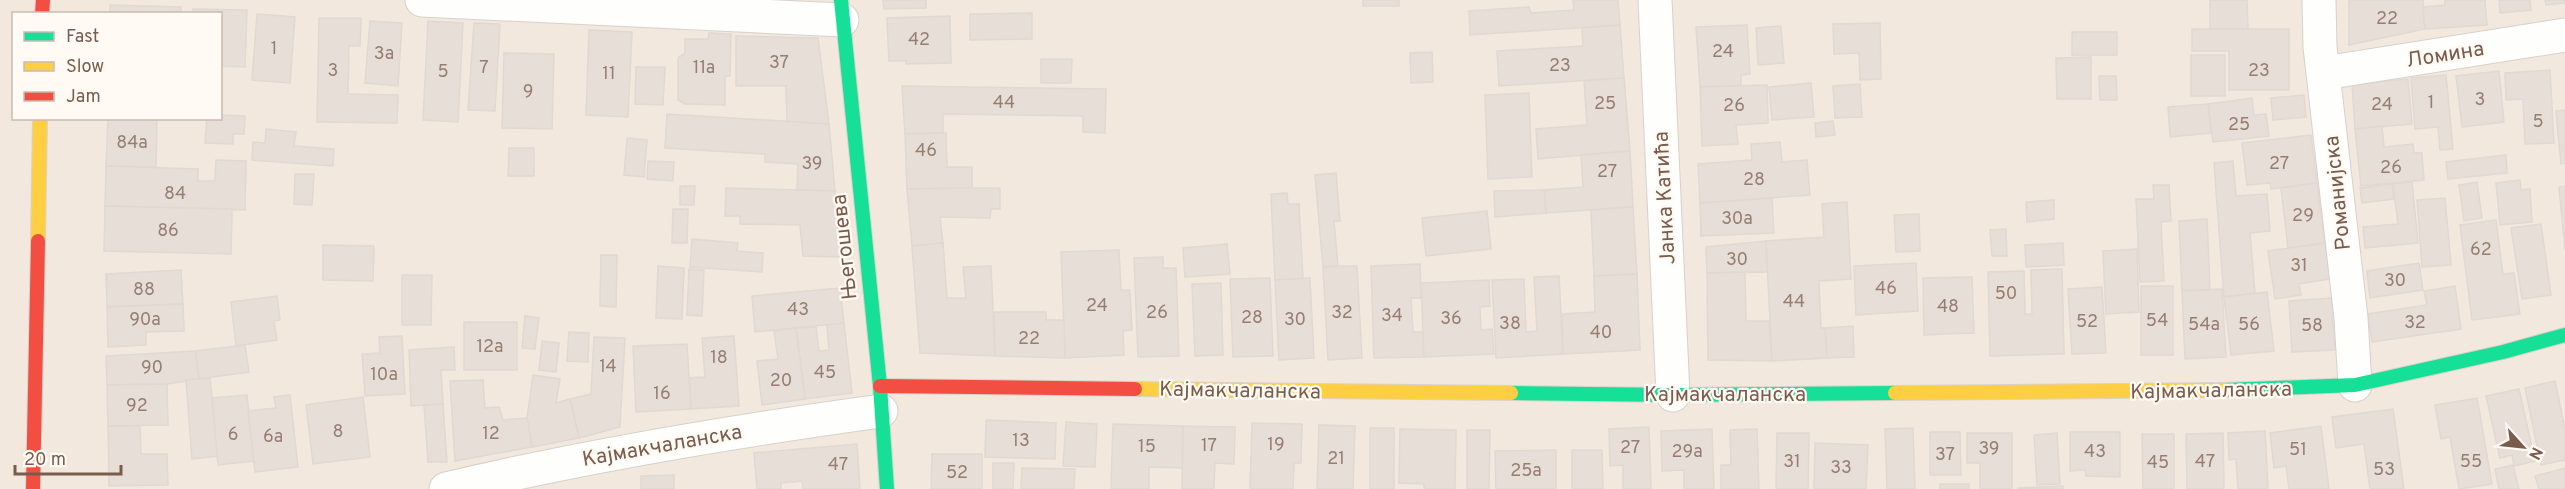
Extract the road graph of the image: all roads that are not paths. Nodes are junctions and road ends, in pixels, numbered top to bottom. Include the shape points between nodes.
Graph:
1 (422, 0) edge
2 (1655, 0) edge
3 (2319, 0) edge
4 (842, 10) edge
5 (2565, 35) edge
6 (2324, 74) junction
7 (40, 120) edge
8 (2565, 334) edge
9 (2355, 386) junction
10 (1673, 395) junction
11 (880, 399) junction
12 (33, 489) edge
13 (446, 489) edge
14 (887, 489) edge

1 - 4 street
2 - 10 street, Јанка Катића
3 - 6 street, Романијска
4 - 11 street, Његошева
5 - 6 street, Ломина
6 - 9 street, Романијска
7 - 12 street
8 - 9 street, Кајмакчаланска
9 - 10 street, Кајмакчаланска
10 - 11 street, Кајмакчаланска
11 - 13 street, Кајмакчаланска via 747,430 577,460
11 - 14 street, Његошева

